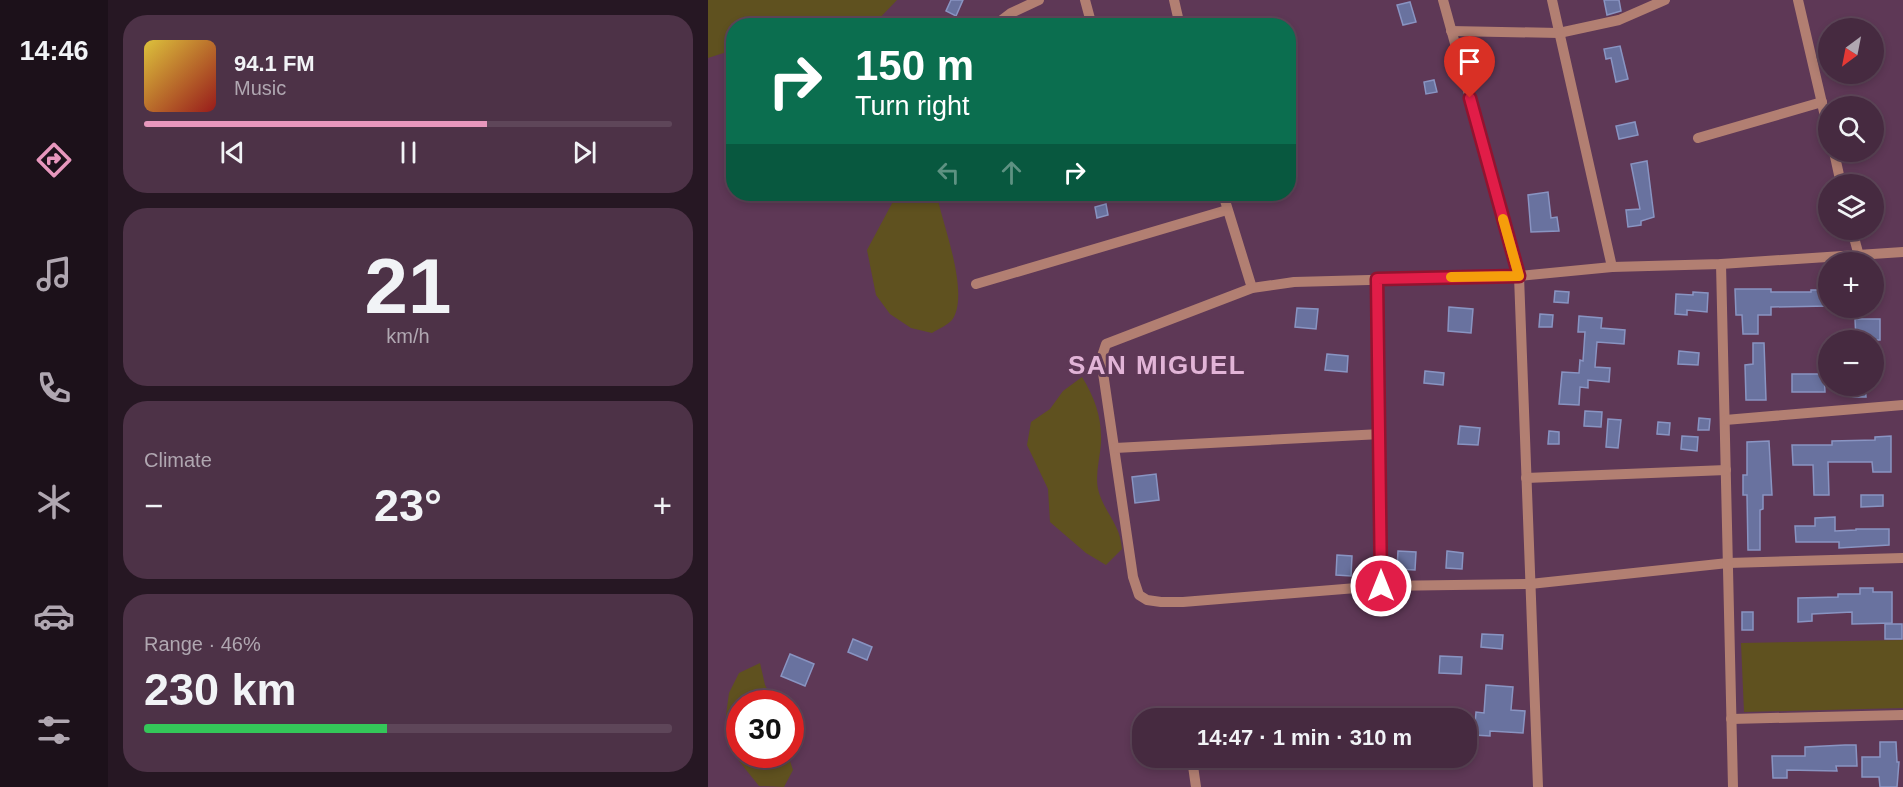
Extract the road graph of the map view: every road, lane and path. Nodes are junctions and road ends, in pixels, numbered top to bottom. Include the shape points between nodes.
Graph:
1 (1039, 0) edge
2 (1085, 0) edge
3 (1174, 0) edge
4 (1443, 0) edge
5 (1552, 0) edge
6 (1665, 0) edge
7 (1798, 0) edge
8 (1004, 18) edge
9 (1090, 18) edge
10 (1178, 18) edge
11 (1451, 31) junction
12 (1559, 33) junction
13 (1821, 96) edge
14 (1818, 103) edge
15 (1698, 138) dead end
16 (1225, 201) edge
17 (1227, 210) junction
18 (1903, 252) edge
19 (1884, 254) edge
20 (1818, 258) edge
21 (1721, 264) junction
22 (1612, 267) junction
23 (1519, 276) junction
24 (1377, 279) junction
25 (976, 284) dead end
26 (1252, 288) junction
27 (1903, 405) edge
28 (1725, 420) junction
29 (1381, 434) junction
30 (1115, 448) junction
31 (1726, 470) junction
32 (1526, 478) junction
33 (1903, 558) edge
34 (1728, 563) junction
35 (1530, 584) junction
36 (1381, 586) junction
37 (1903, 715) edge
38 (1731, 719) junction
39 (1193, 768) edge
40 (1196, 787) edge
41 (1538, 787) edge
42 (1733, 787) edge

1 - 8 street
2 - 9 street
3 - 10 street
4 - 11 street
5 - 12 street
6 - 12 street via 1619,20
7 - 13 street
11 - 12 street
11 - 23 street
12 - 22 street
14 - 15 street
16 - 17 street
17 - 25 street
17 - 26 street
18 - 19 street
20 - 21 street
21 - 22 street
21 - 28 street
22 - 23 street
23 - 24 street
23 - 32 street
24 - 26 street
24 - 29 street
26 - 30 street via 1106,344 1101,359
27 - 28 street
28 - 31 street
29 - 30 street
29 - 36 street
30 - 36 street via 1131,567 1139,595 1147,600 1183,602
31 - 32 street
31 - 34 street
32 - 35 street
33 - 34 street
34 - 35 street
34 - 38 street
35 - 36 street
35 - 41 street
37 - 38 street
38 - 42 street
39 - 40 street

